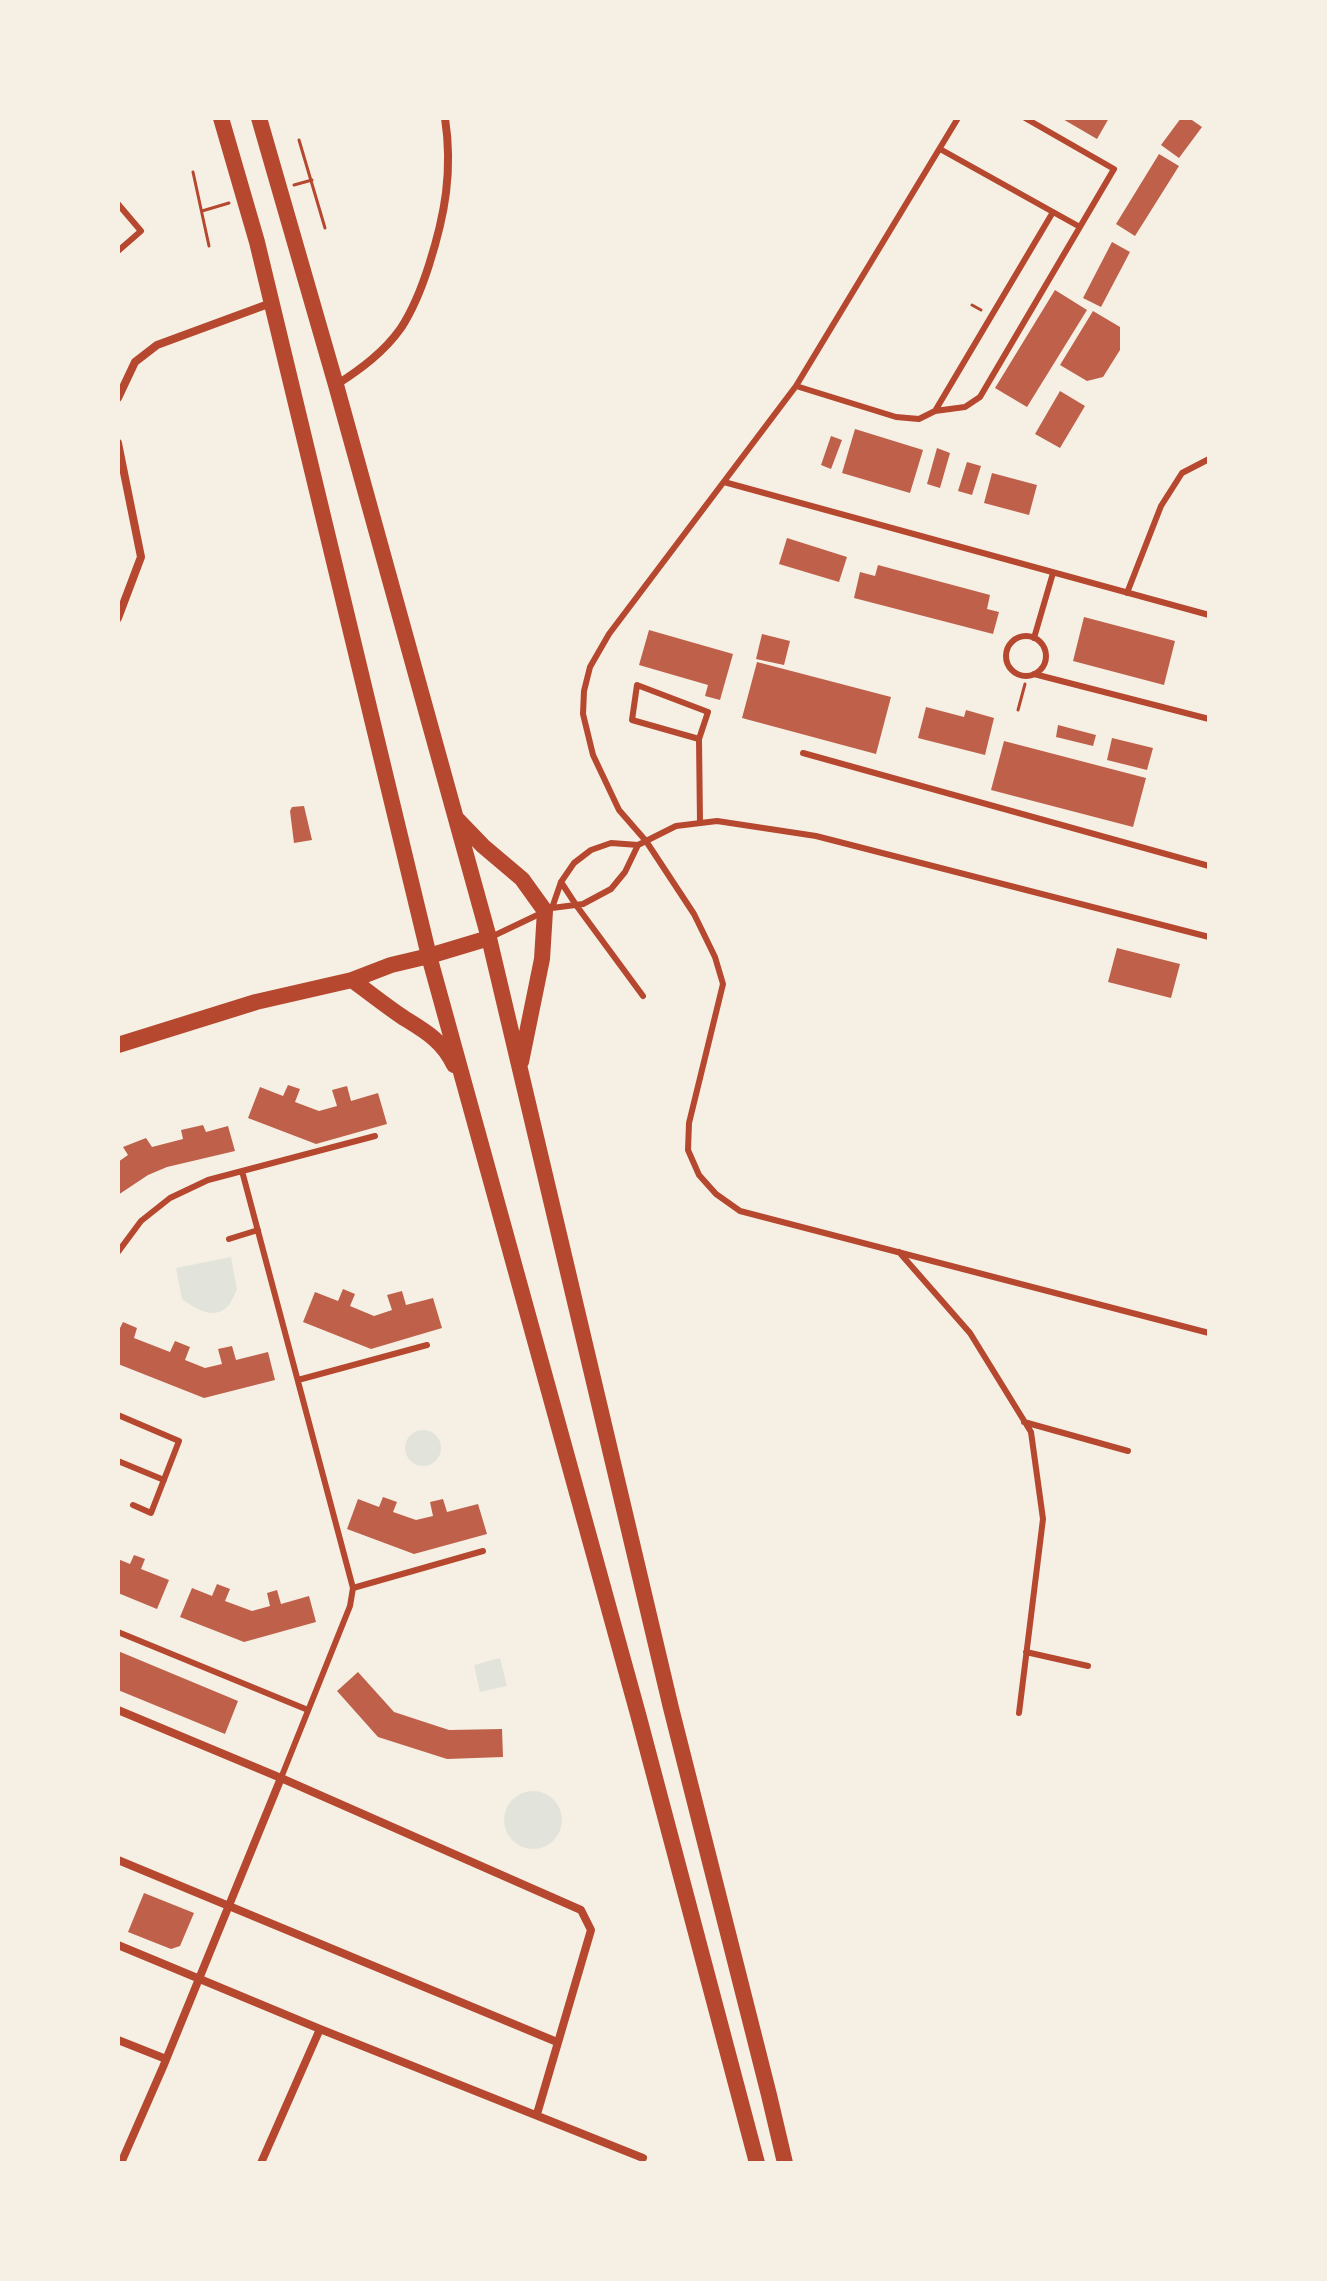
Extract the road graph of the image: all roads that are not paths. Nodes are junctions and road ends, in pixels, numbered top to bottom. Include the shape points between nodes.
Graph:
1 (221, 118) edge
2 (259, 118) edge
3 (445, 118) edge
4 (958, 118) edge
5 (1025, 118) edge
6 (940, 149) junction
7 (118, 204) edge
8 (1053, 212) junction
9 (1080, 227) junction
10 (118, 251) edge
11 (271, 303) junction
12 (336, 385) junction
13 (796, 386) junction
14 (118, 398) edge
15 (935, 411) junction
16 (118, 443) edge
17 (1209, 459) edge
18 (724, 482) junction
19 (1053, 573) junction
20 (1127, 593) junction
21 (1208, 612) edge
22 (118, 618) edge
23 (1034, 638) junction
24 (1030, 675) junction
25 (1209, 719) edge
26 (699, 739) junction
27 (803, 753) dead end
28 (456, 818) junction
29 (700, 823) junction
30 (646, 841) junction
31 (638, 845) junction
32 (1209, 866) edge
33 (561, 882) junction
34 (576, 905) junction
35 (548, 910) junction
36 (1209, 937) edge
37 (489, 938) junction
38 (429, 956) junction
39 (352, 980) junction
40 (643, 996) dead end
41 (120, 1042) edge
42 (520, 1068) junction
43 (468, 1094) junction
44 (375, 1136) dead end
45 (242, 1171) junction
46 (258, 1230) junction
47 (229, 1239) dead end
48 (118, 1252) edge
49 (899, 1252) junction
50 (1209, 1333) edge
51 (427, 1345) dead end
52 (298, 1380) junction
53 (118, 1415) edge
54 (1024, 1422) junction
55 (1128, 1451) dead end
56 (118, 1461) edge
57 (164, 1480) junction
58 (133, 1505) dead end
59 (483, 1551) dead end
60 (353, 1588) junction
61 (118, 1632) edge
62 (1026, 1652) junction
63 (1088, 1666) dead end
64 (118, 1710) edge
65 (308, 1710) junction
66 (1019, 1713) dead end
67 (281, 1778) junction
68 (118, 1860) edge
69 (229, 1907) junction
70 (118, 1945) edge
71 (198, 1977) junction
72 (320, 2029) junction
73 (118, 2040) edge
74 (557, 2042) junction
75 (166, 2059) junction
76 (537, 2114) junction
77 (643, 2158) dead end
78 (121, 2163) edge
79 (261, 2163) edge
80 (757, 2163) edge
81 (785, 2163) edge

1 - 11 main road
2 - 12 main road
3 - 12 street via 447,197 420,294 401,328 370,363
4 - 6 lane
5 - 9 lane via 1114,169
6 - 8 lane
6 - 13 lane
7 - 10 lane via 141,231
8 - 9 lane
8 - 15 lane
9 - 15 lane via 980,397 965,407
11 - 14 street via 157,345 135,362
11 - 38 main road
12 - 28 main road
13 - 15 lane via 896,417 919,419
13 - 18 lane
16 - 22 street via 141,557
17 - 20 lane via 1182,473 1161,506
18 - 19 lane
18 - 30 lane via 609,634 590,667 584,691 583,714 593,755 619,810
19 - 20 lane
19 - 23 lane
20 - 21 lane
23 - 24 lane via 1044,647 1046,660
23 - 24 lane via 1016,638 1005,655 1014,673
24 - 25 lane
26 - 26 lane via 708,712 637,685 632,720
26 - 29 lane
27 - 32 lane
28 - 35 main road
28 - 37 main road
29 - 30 lane via 676,826
29 - 36 lane via 816,836
30 - 31 lane
30 - 49 lane via 694,914 723,984 689,1123 688,1150 699,1175 740,1211
31 - 33 lane via 611,843 591,850
31 - 34 lane via 611,889
33 - 34 lane
33 - 35 lane
34 - 35 lane
34 - 40 lane
35 - 37 lane
35 - 42 main road
37 - 38 main road
37 - 42 main road
38 - 39 main road
38 - 43 main road
39 - 41 main road
39 - 43 main road via 429,1032 449,1053
42 - 81 main road
43 - 80 main road
44 - 45 lane
45 - 46 lane
45 - 48 lane via 170,1198 141,1221
46 - 47 lane
46 - 52 lane
49 - 50 lane
49 - 54 lane via 970,1333
51 - 52 lane
52 - 60 lane
53 - 57 lane via 179,1441
54 - 55 lane
54 - 62 lane via 1031,1432 1043,1519
56 - 57 lane
57 - 58 lane via 151,1513
59 - 60 lane
60 - 65 lane
61 - 65 lane
62 - 63 lane
62 - 66 lane
64 - 67 street
65 - 67 lane
67 - 69 street
67 - 74 street via 581,1910 591,1930
68 - 69 street
69 - 71 street
69 - 74 street
70 - 71 street
71 - 72 street
71 - 75 street
72 - 76 street
72 - 79 street
73 - 75 street
74 - 76 street
75 - 78 street
76 - 77 street

